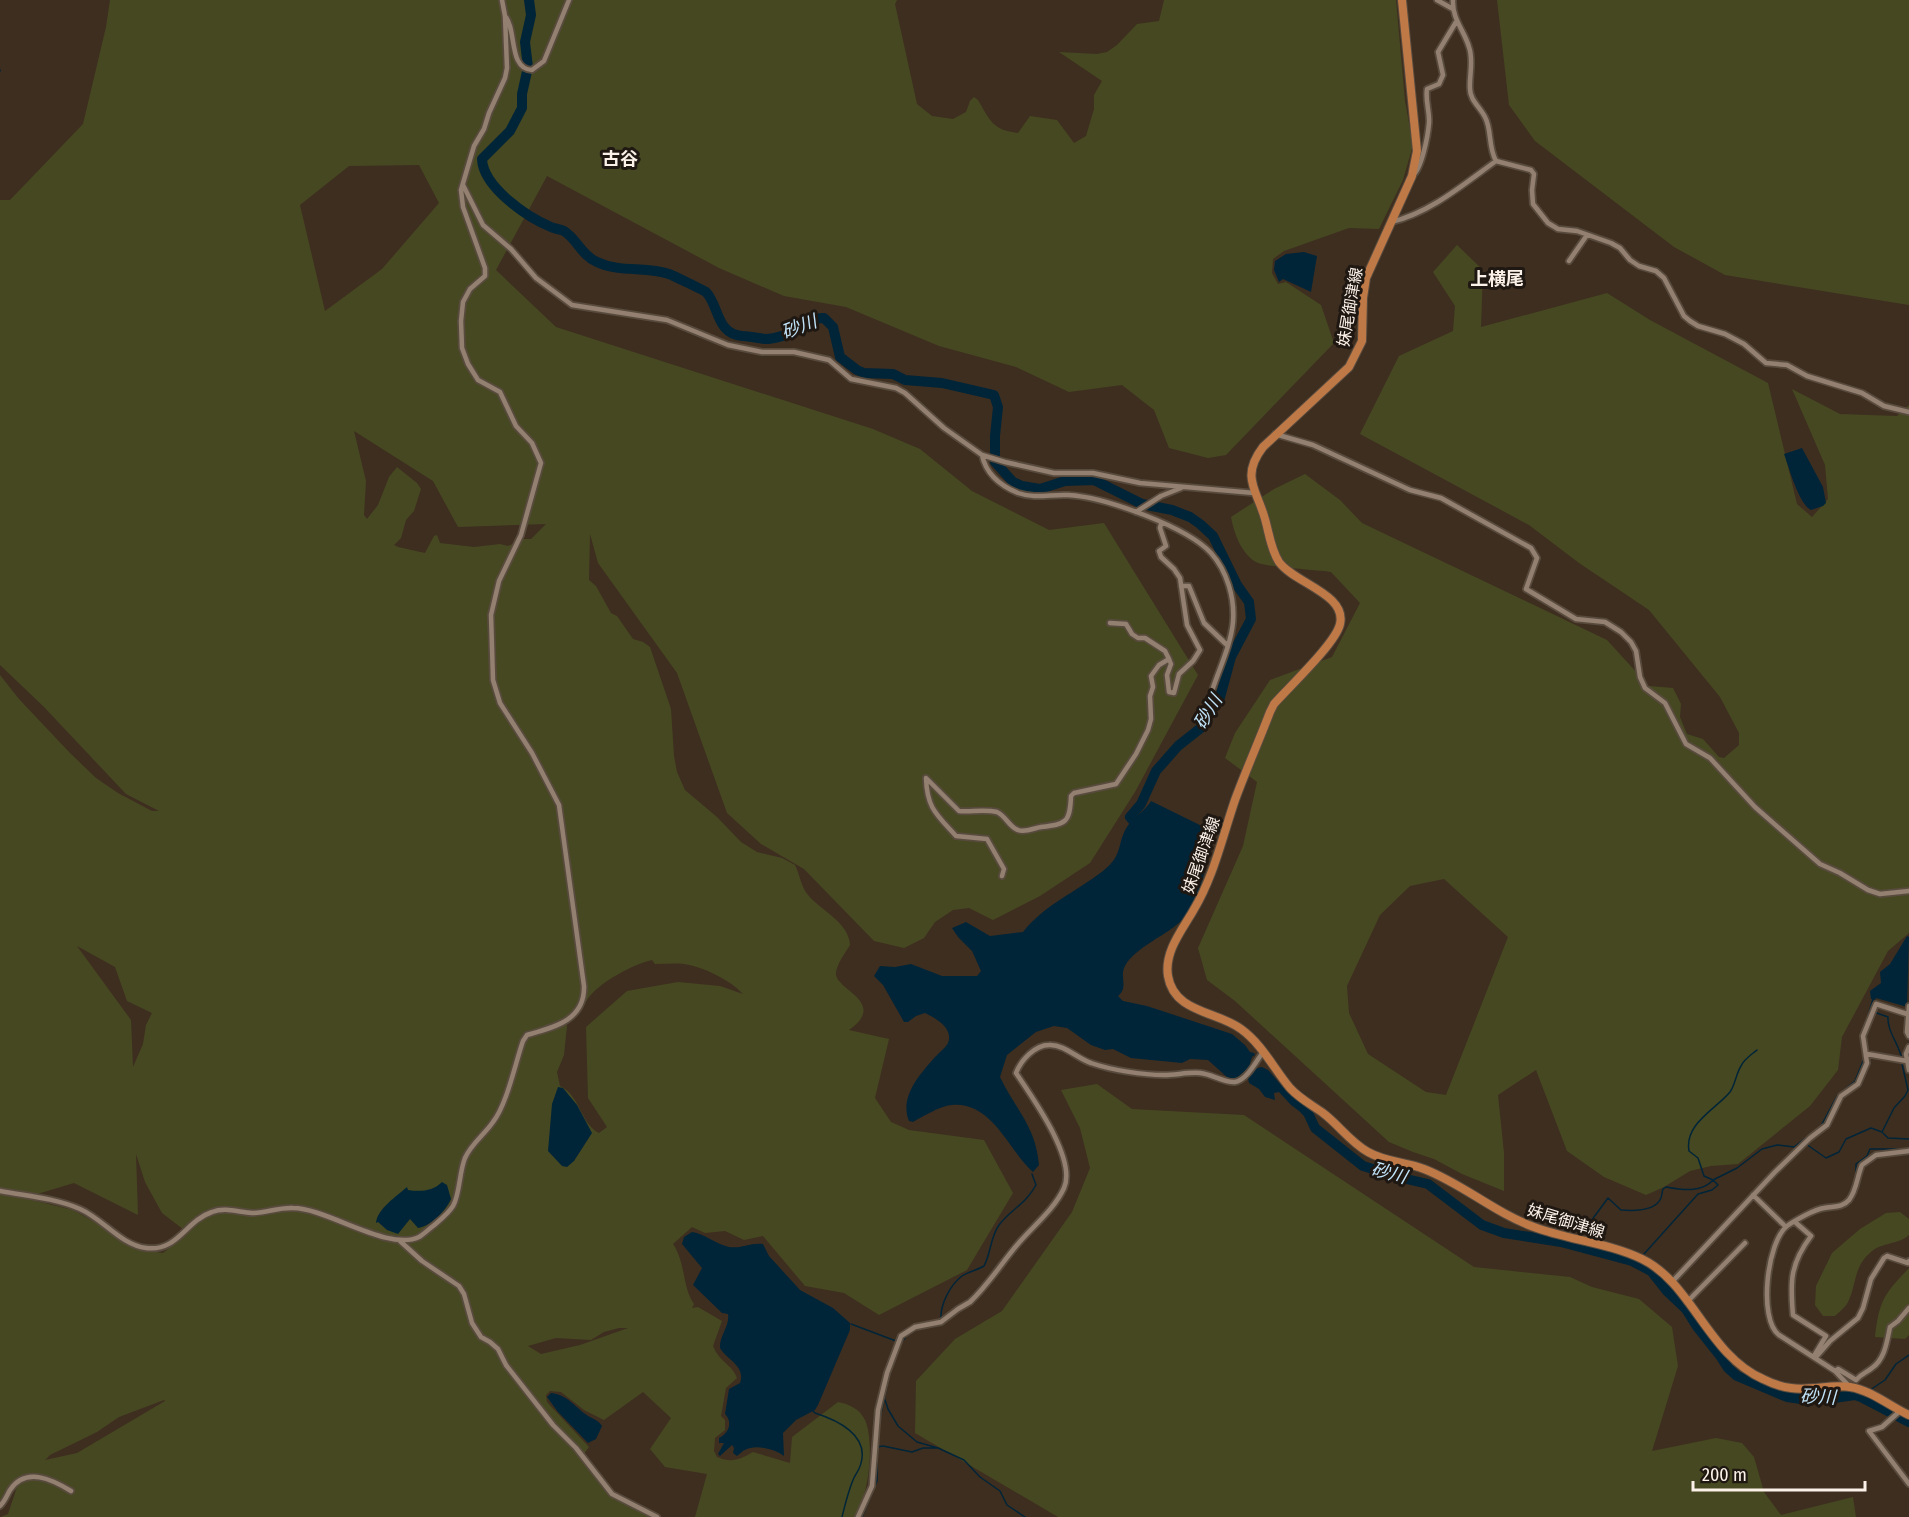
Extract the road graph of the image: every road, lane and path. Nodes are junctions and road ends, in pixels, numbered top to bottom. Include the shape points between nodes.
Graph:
1 (502, 0) edge
2 (569, 0) edge
3 (1402, 0) edge
4 (1437, 0) edge
5 (1453, 0) edge
6 (1452, 9) junction
7 (504, 16) junction
8 (1456, 22) junction
9 (1496, 161) junction
10 (1412, 176) junction
11 (463, 185) junction
12 (1391, 222) junction
13 (1587, 235) junction
14 (1569, 261) dead end
15 (1909, 412) edge
16 (1275, 434) junction
17 (982, 455) junction
18 (1183, 487) junction
19 (1254, 493) junction
20 (1138, 511) junction
21 (1161, 524) junction
22 (1181, 586) junction
23 (1110, 623) dead end
24 (1227, 645) junction
25 (1169, 659) junction
26 (1213, 688) dead end
27 (1002, 876) dead end
28 (1909, 891) edge
29 (1909, 1006) edge
30 (1907, 1014) junction
31 (1909, 1036) edge
32 (1909, 1047) edge
33 (1263, 1052) junction
34 (1867, 1054) junction
35 (1907, 1061) junction
36 (1909, 1070) edge
37 (1909, 1151) edge
38 (0, 1191) edge
39 (1753, 1195) junction
40 (1795, 1222) junction
41 (1786, 1227) junction
42 (400, 1241) junction
43 (1745, 1243) dead end
44 (1909, 1261) edge
45 (1672, 1282) junction
46 (1687, 1302) junction
47 (1909, 1308) edge
48 (1815, 1357) junction
49 (1835, 1371) junction
50 (1850, 1387) junction
51 (1897, 1414) junction
52 (1909, 1415) edge
53 (1909, 1484) edge
54 (71, 1491) dead end
55 (0, 1506) edge
56 (657, 1517) edge
57 (858, 1517) edge

1 - 7 street
2 - 7 street via 544,61 532,70 521,66 509,21
3 - 10 main road, 妹尾御津線 via 1417,134
4 - 6 street
5 - 6 street
6 - 8 street
7 - 11 street via 505,78 474,146
8 - 9 street via 1469,46 1469,91 1486,118
8 - 10 street via 1438,52 1443,75 1439,84 1427,89 1429,123 1422,160
9 - 12 street via 1444,198
9 - 13 street via 1531,170 1533,204 1548,223 1558,230
10 - 12 main road, 妹尾御津線
11 - 17 street via 483,225 562,300 572,305 667,320 728,345 829,360 851,379 905,393
11 - 42 street via 463,207 485,268 484,276 463,302 462,348 478,380 500,392 516,426 532,443 542,463 521,535 499,581 491,615 494,680 500,703 559,805 584,995 579,1010 571,1018 528,1035 523,1041 494,1122 466,1157 449,1212 420,1236
12 - 16 main road, 妹尾御津線 via 1366,278 1362,341 1357,354 1349,366
13 - 14 street
13 - 15 street via 1611,243 1639,266 1656,271 1664,278 1684,316 1698,326 1744,344 1766,363 1787,364 1807,376
16 - 19 main road, 妹尾御津線 via 1253,462
16 - 28 street via 1314,445 1410,490 1442,498 1531,548 1537,558 1526,589 1576,619 1605,622 1622,632 1636,651 1645,688 1665,703 1686,744 1710,758 1771,822 1820,864 1868,890 1880,894
17 - 18 street via 1040,471 1093,473
17 - 20 street via 993,477 1019,493 1068,495
18 - 19 street
18 - 20 street
19 - 33 main road, 妹尾御津線 via 1279,561 1333,600 1340,624 1328,644 1274,704 1235,800 1206,888 1174,945 1167,966 1172,989 1179,998 1239,1028
20 - 21 street
21 - 22 street via 1166,546 1159,551 1180,578
21 - 24 street via 1198,541 1224,576 1233,606
22 - 24 street via 1189,586 1204,623
22 - 25 street via 1187,625 1200,650 1176,678 1176,690 1171,694
23 - 25 street via 1126,624 1132,634 1166,651
24 - 26 street
25 - 27 street via 1151,676 1148,730 1119,781 1109,787 1074,793 1068,819 1062,823 1021,831 998,813 959,811 926,778 928,799 934,811 956,836 987,839 1004,869
29 - 30 street
30 - 31 street
30 - 34 street via 1876,1004 1863,1036
32 - 35 street
33 - 45 main road, 妹尾御津線 via 1299,1097 1370,1154 1430,1172 1533,1227 1641,1258
33 - 57 street via 1236,1082 1199,1073 1145,1074 1090,1063 1052,1044 1028,1055 1016,1073 1052,1130 1066,1170 1065,1186 979,1294 940,1322 910,1328 899,1340 878,1410 872,1486
34 - 35 street
34 - 39 street via 1860,1080 1841,1096 1827,1125
35 - 36 street
37 - 40 street via 1876,1155 1862,1165 1855,1189 1843,1205 1814,1211
38 - 42 street via 80,1209 144,1248 165,1247 202,1217 225,1209 266,1212 293,1208
39 - 41 street
39 - 45 street
40 - 41 street
40 - 48 street via 1810,1236 1795,1265 1793,1315 1826,1336
41 - 48 street via 1776,1240 1768,1269 1772,1327
42 - 56 street via 459,1286 481,1337 498,1349 553,1425 612,1494
43 - 46 street
44 - 48 street via 1884,1258 1871,1279 1858,1318
45 - 46 main road, 妹尾御津線
46 - 50 main road, 妹尾御津線 via 1728,1355 1761,1378 1787,1388
47 - 49 street via 1890,1327 1885,1350 1873,1368 1856,1380
48 - 49 street
49 - 50 street
50 - 51 main road, 妹尾御津線 via 1877,1398
51 - 52 main road, 妹尾御津線
51 - 53 street via 1882,1428 1869,1431
54 - 55 street via 49,1479 31,1477 15,1484

